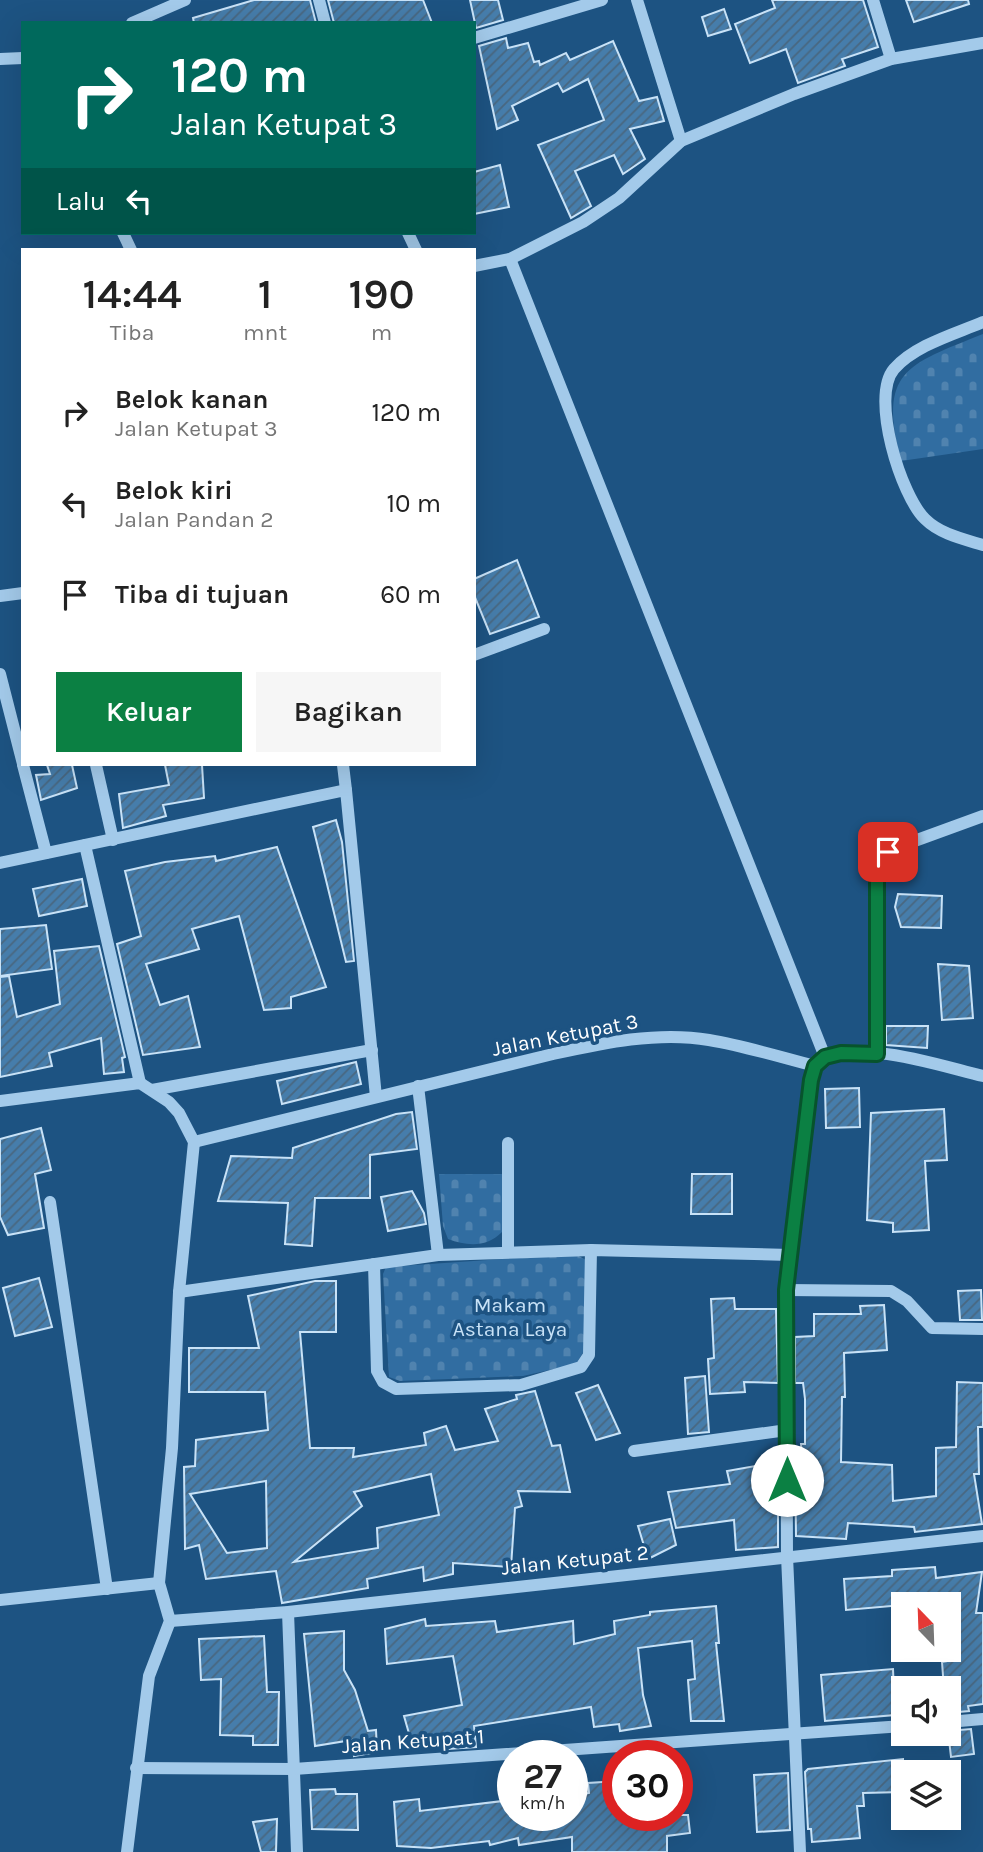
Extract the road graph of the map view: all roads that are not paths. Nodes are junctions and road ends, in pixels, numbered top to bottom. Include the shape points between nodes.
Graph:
1 (185, 0) edge
2 (319, 0) edge
3 (602, 0) edge
4 (637, 0) edge
5 (873, 0) edge
6 (137, 21) edge
7 (325, 21) edge
8 (476, 37) edge
9 (983, 43) edge
10 (21, 58) edge
11 (0, 59) edge
12 (891, 59) junction
13 (681, 141) junction
14 (510, 259) junction
15 (476, 266) edge
16 (983, 322) edge
17 (983, 545) edge
18 (21, 593) edge
19 (0, 596) edge
20 (544, 629) dead end
21 (476, 654) edge
22 (0, 674) edge
23 (21, 756) edge
24 (24, 766) edge
25 (96, 766) edge
26 (343, 766) edge
27 (346, 790) junction
28 (983, 816) edge
29 (113, 840) junction
30 (85, 845) junction
31 (46, 853) junction
32 (0, 863) edge
33 (372, 1050) junction
34 (877, 1054) junction
35 (820, 1062) junction
36 (983, 1076) edge
37 (139, 1083) junction
38 (418, 1086) junction
39 (152, 1090) junction
40 (376, 1097) junction
41 (0, 1101) edge
42 (194, 1142) junction
43 (508, 1143) dead end
44 (50, 1202) dead end
45 (591, 1250) junction
46 (508, 1252) junction
47 (438, 1255) junction
48 (790, 1255) junction
49 (374, 1264) junction
50 (786, 1290) junction
51 (179, 1292) junction
52 (983, 1329) edge
53 (787, 1430) junction
54 (634, 1451) dead end
55 (983, 1536) edge
56 (787, 1556) junction
57 (159, 1583) junction
58 (107, 1589) junction
59 (0, 1600) edge
60 (288, 1612) junction
61 (170, 1621) junction
62 (983, 1719) edge
63 (961, 1721) edge
64 (891, 1727) edge
65 (792, 1735) junction
66 (135, 1768) junction
67 (295, 1769) junction
68 (127, 1852) edge
69 (297, 1852) edge
70 (800, 1852) edge

1 - 6 street
2 - 7 street
3 - 8 street
4 - 13 street
5 - 12 street
9 - 12 street
10 - 11 street
12 - 13 street
13 - 14 street via 619,198
14 - 15 street
14 - 35 street
16 - 17 street via 905,358 892,371 886,387 891,444 913,504 940,530
18 - 19 street
20 - 21 street
22 - 23 street
24 - 31 street
25 - 29 street
26 - 27 street
27 - 29 street
27 - 33 street
28 - 34 street via 898,847 881,862 877,874
29 - 30 street
30 - 31 street
30 - 37 street
31 - 32 street
33 - 39 street
33 - 40 street
34 - 35 street, Jalan Ketupat 3 via 841,1053
34 - 36 street, Jalan Ketupat 3
35 - 38 street, Jalan Ketupat 3 via 707,1040 660,1037 601,1044
35 - 48 street via 806,1104
37 - 39 street
37 - 41 street
38 - 40 street, Jalan Ketupat 3
38 - 47 street
39 - 42 street via 179,1113
40 - 42 street, Jalan Ketupat 3
42 - 51 street
43 - 46 street
44 - 58 street
45 - 46 street
45 - 48 street
45 - 49 street via 586,1362 521,1385 387,1386 377,1371
46 - 47 street
47 - 49 street
48 - 50 street
49 - 51 street
50 - 52 street via 891,1291 932,1328
50 - 53 street
51 - 57 street via 172,1448
53 - 54 street
53 - 56 street
55 - 56 street, Jalan Ketupat 2
56 - 60 street, Jalan Ketupat 2
56 - 65 street
57 - 58 street
57 - 61 street
58 - 59 street
60 - 61 street, Jalan Ketupat 2
60 - 67 street
61 - 66 street via 149,1676
62 - 63 street
64 - 65 street, Jalan Ketupat 1
65 - 67 street, Jalan Ketupat 1
65 - 70 street
66 - 67 street, Jalan Ketupat 1
66 - 68 street
67 - 69 street

